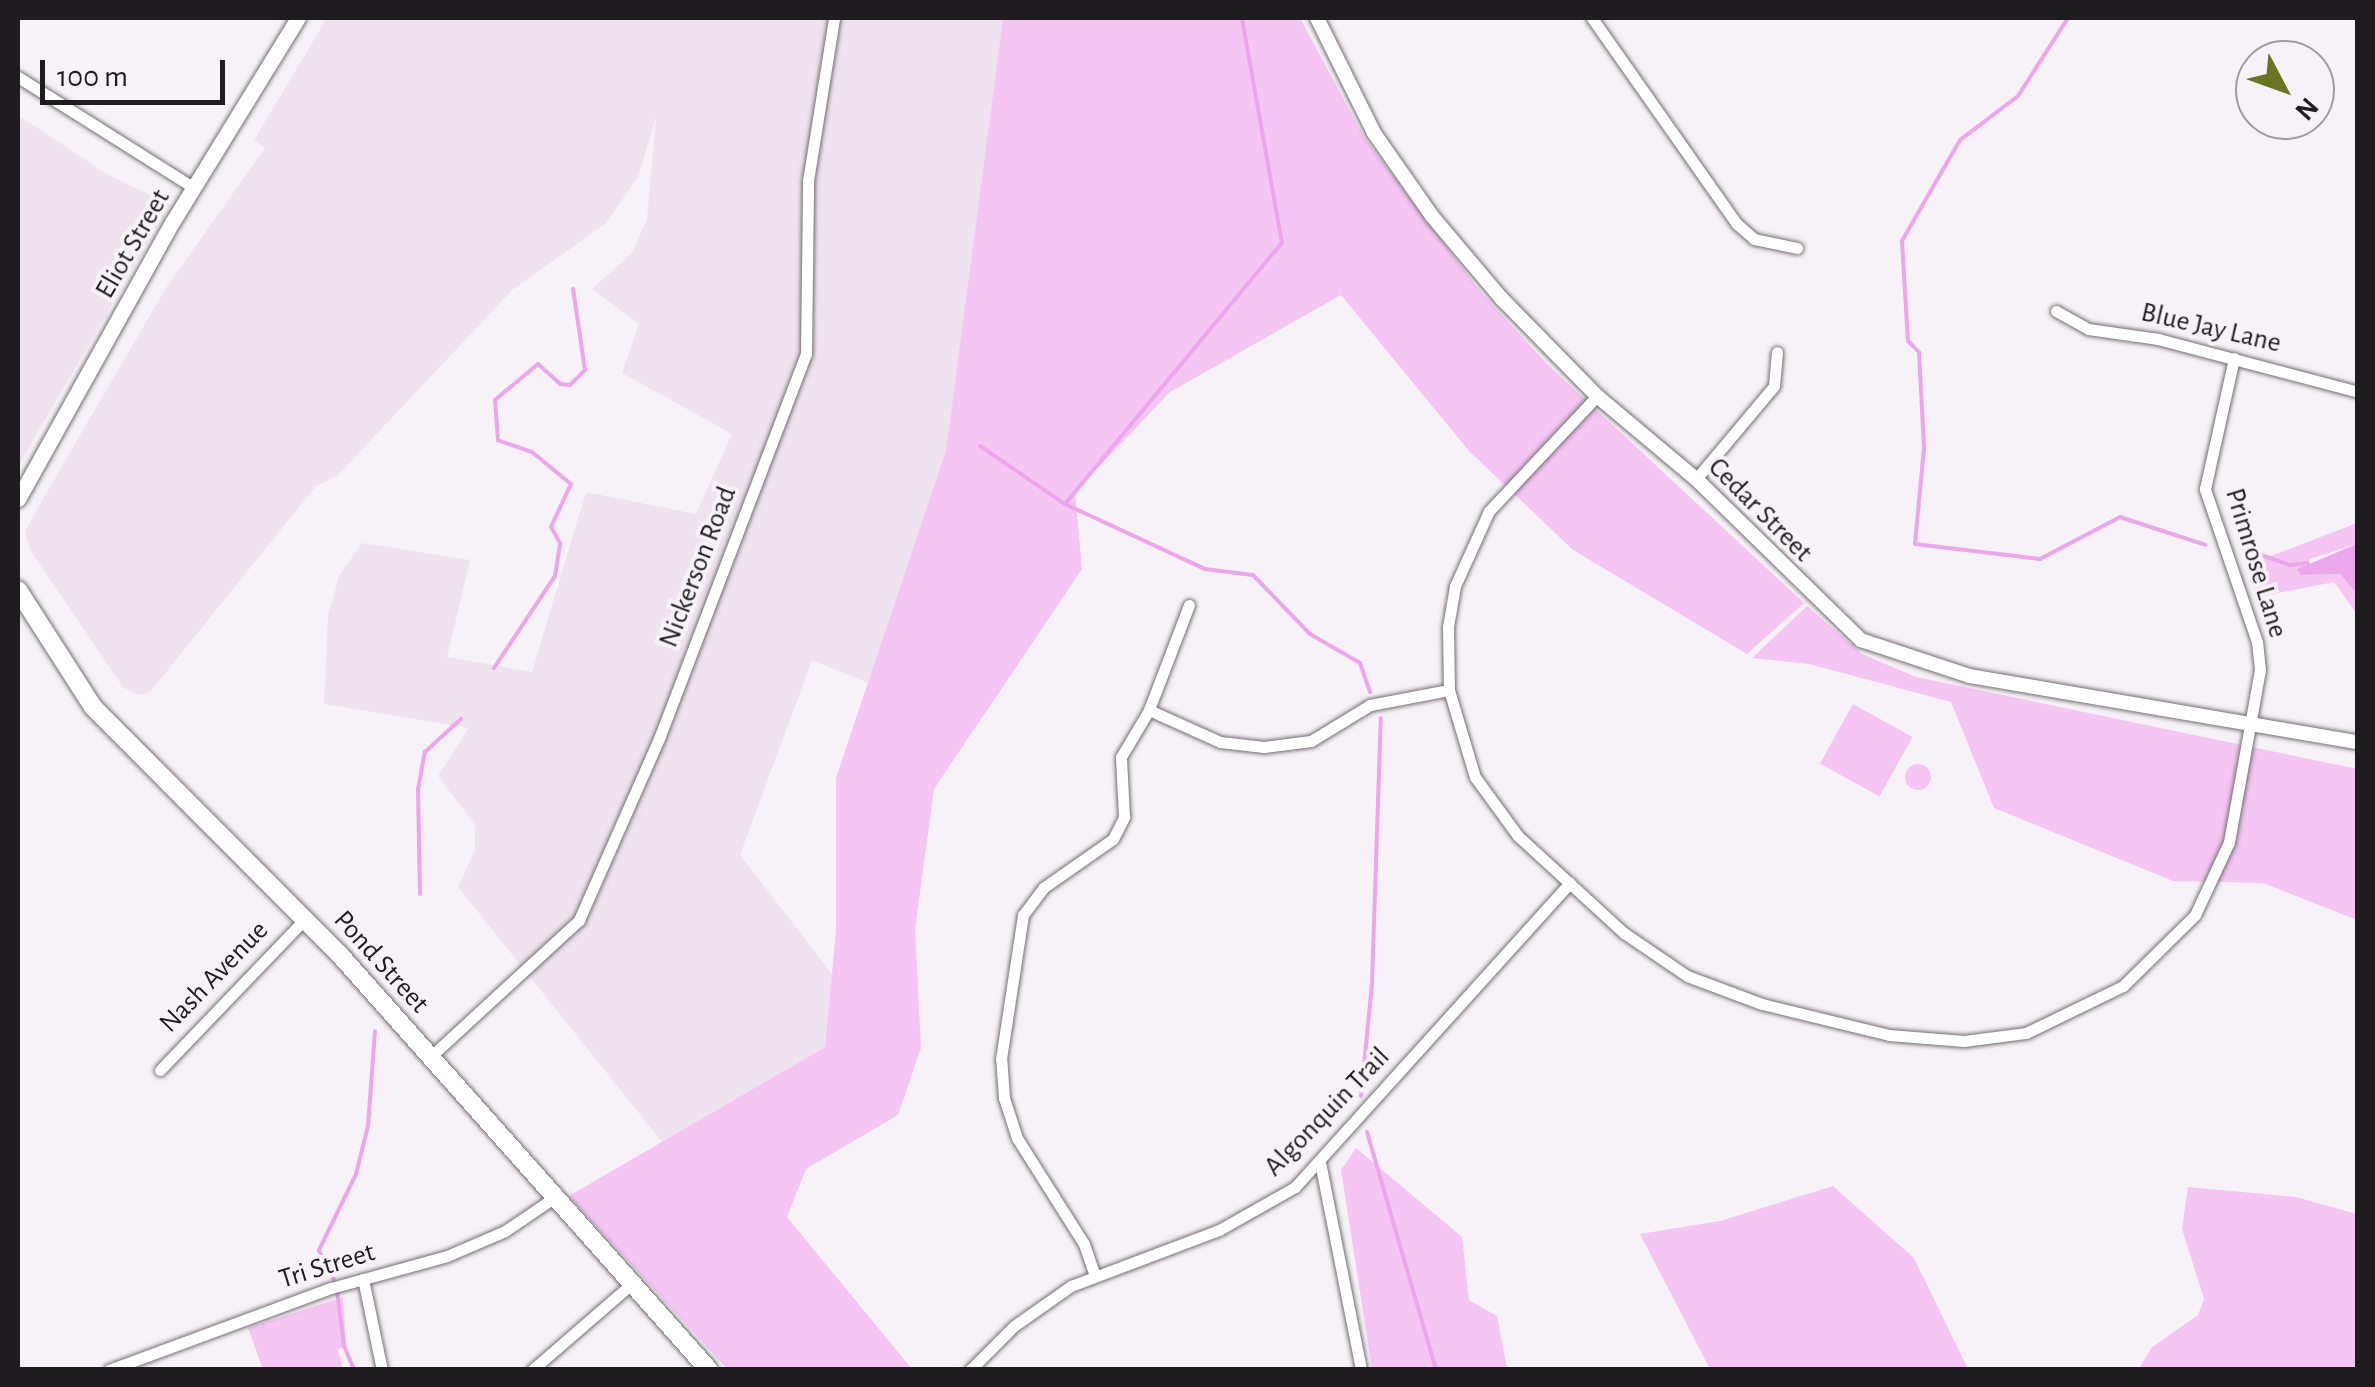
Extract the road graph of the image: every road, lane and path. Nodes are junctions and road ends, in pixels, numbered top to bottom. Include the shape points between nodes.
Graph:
1 (298, 18) edge
2 (834, 18) edge
3 (1317, 18) edge
4 (1592, 18) edge
5 (18, 77) edge
6 (194, 188) junction
7 (1797, 248) dead end
8 (2056, 311) dead end
9 (1777, 352) dead end
10 (2234, 358) junction
11 (2358, 392) edge
12 (1598, 396) junction
13 (38, 463) junction
14 (1696, 479) junction
15 (18, 482) edge
16 (18, 500) edge
17 (18, 590) edge
18 (1189, 605) dead end
19 (1449, 690) junction
20 (1149, 710) junction
21 (2254, 726) junction
22 (2358, 742) edge
23 (1570, 883) junction
24 (305, 919) junction
25 (429, 1058) junction
26 (160, 1070) dead end
27 (1320, 1162) junction
28 (552, 1199) junction
29 (1094, 1274) junction
30 (363, 1279) junction
31 (629, 1286) junction
32 (109, 1370) edge
33 (382, 1370) edge
34 (532, 1370) edge
35 (710, 1370) edge
36 (970, 1370) edge
37 (1361, 1370) edge

1 - 6 main road, Eliot Street
2 - 25 street, Nickerson Road via 808,180 806,354 660,736 579,920
3 - 12 street, Cedar Street via 1351,94 1432,216
4 - 7 street via 1737,224 1754,239
5 - 6 street
6 - 13 main road, Eliot Street
8 - 10 street, Blue Jay Lane via 2088,330
9 - 14 street via 1774,386
10 - 11 street, Blue Jay Lane
10 - 21 street, Primrose Lane via 2205,489 2257,642
12 - 14 street, Cedar Street
12 - 19 street, Primrose Lane via 1502,496 1476,534 1451,605
13 - 15 main road
13 - 16 main road, Eliot Street
14 - 21 street, Cedar Street via 1816,601 1877,648 1970,676
17 - 24 main road, Pond Street via 80,692
18 - 20 street
19 - 20 street via 1370,705 1324,735 1286,746 1220,742
19 - 23 street, Primrose Lane via 1475,777 1508,826
20 - 29 street via 1121,756 1124,817 1114,840 1043,888 1023,915 1001,1059 1017,1138 1084,1244
21 - 22 street, Cedar Street
21 - 23 street, Primrose Lane via 2229,842 2188,923 2123,986 2026,1033 1912,1039 1743,999 1654,956
23 - 27 street, Algonquin Trail
24 - 25 main road, Pond Street
24 - 26 street, Nash Avenue
25 - 28 main road, Pond Street
27 - 29 street, Algonquin Trail via 1252,1215
27 - 37 street
28 - 30 street, Tri Street via 485,1241
28 - 31 main road, Pond Street
29 - 36 street, Algonquin Trail via 1032,1312
30 - 32 street, Tri Street
30 - 33 street
31 - 34 street
31 - 35 main road, Pond Street

